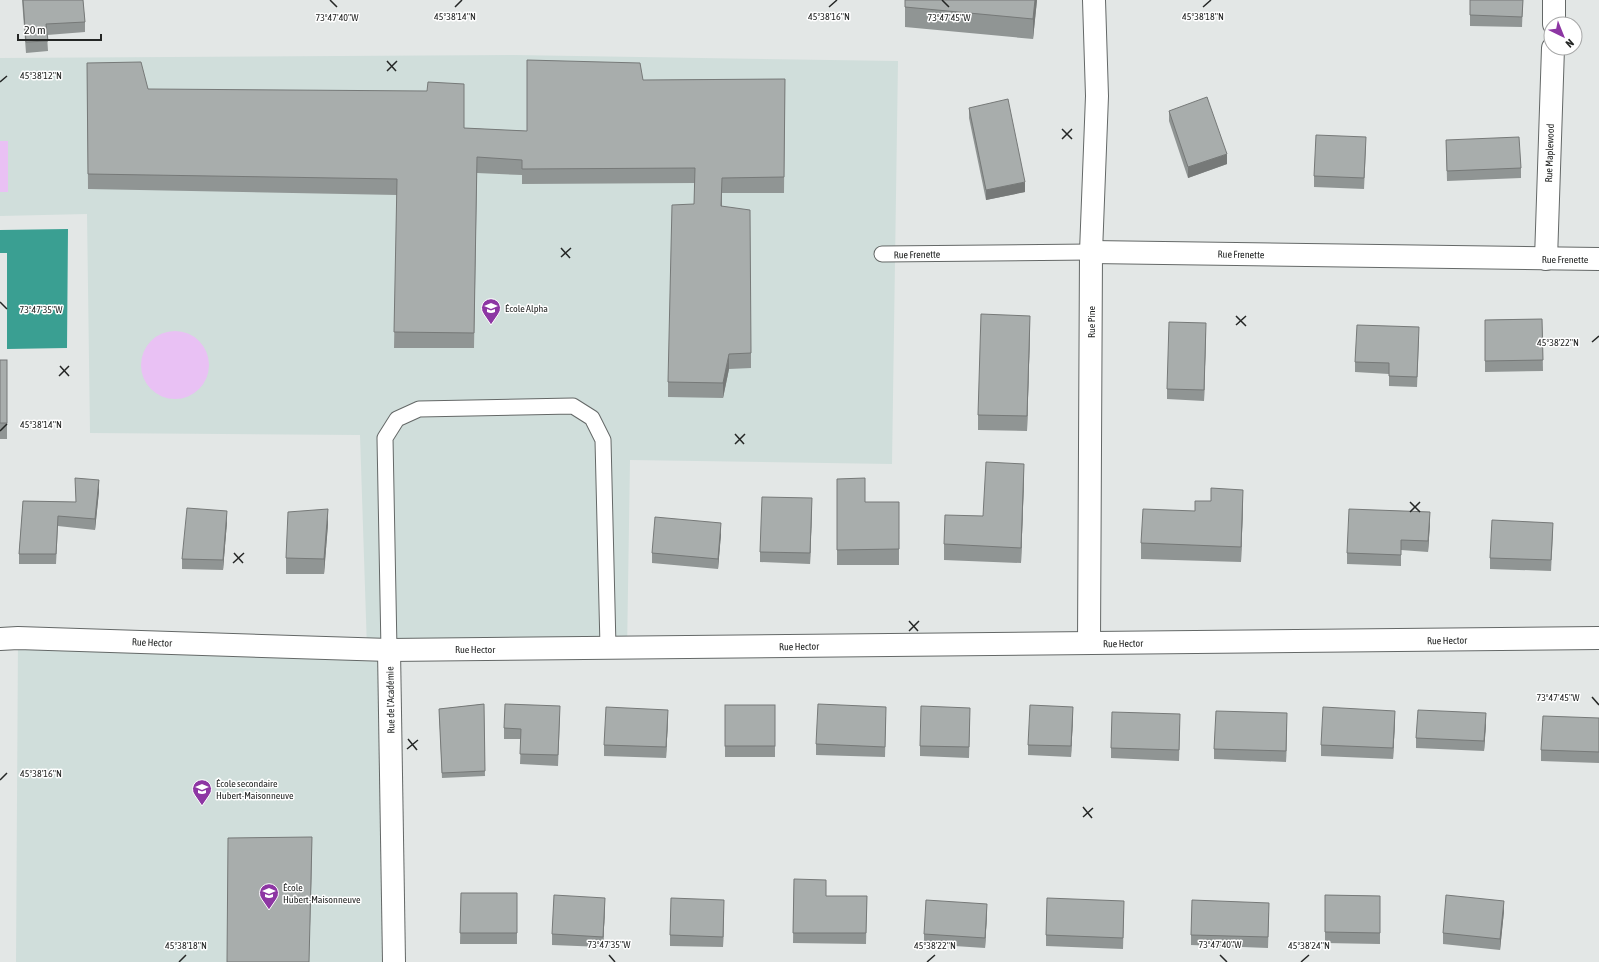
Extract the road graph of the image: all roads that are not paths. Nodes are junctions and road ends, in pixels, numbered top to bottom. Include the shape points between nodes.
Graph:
1 (1094, 0) edge
2 (1554, 0) edge
3 (1554, 16) edge
4 (1553, 56) edge
5 (1091, 252) junction
6 (882, 254) dead end
7 (1546, 259) junction
8 (1599, 259) edge
9 (1599, 638) edge
10 (0, 639) edge
11 (1089, 643) junction
12 (608, 648) junction
13 (388, 650) junction
14 (394, 962) edge

1 - 5 street, Rue Pine via 1097,96
2 - 3 street
4 - 7 street, Rue Maplewood
5 - 6 lane, Rue Frenette
5 - 7 street, Rue Frenette
5 - 11 street, Rue Pine
7 - 8 street, Rue Frenette
9 - 11 street, Rue Hector
10 - 13 street, Rue Hector
11 - 12 street, Rue Hector
12 - 13 street, Rue Hector
12 - 13 lane, Rue de l'Académie via 603,440 592,418 573,406 419,409 397,419 385,438
13 - 14 street, Rue de l'Académie

